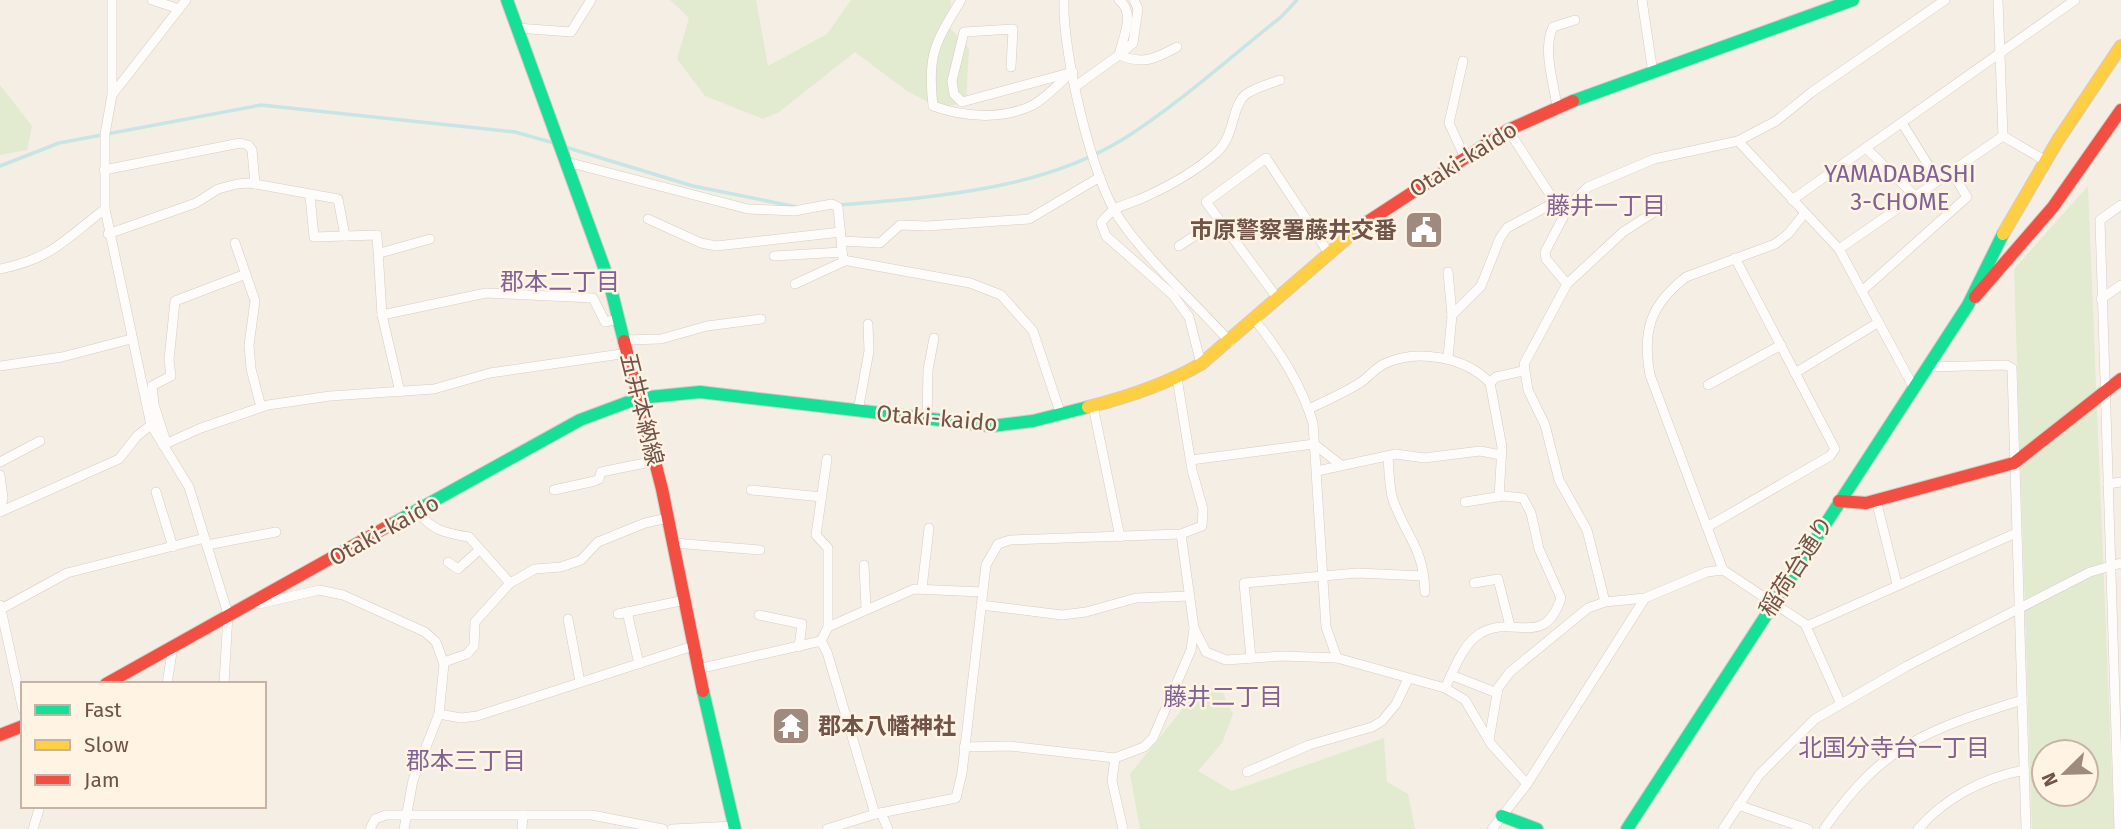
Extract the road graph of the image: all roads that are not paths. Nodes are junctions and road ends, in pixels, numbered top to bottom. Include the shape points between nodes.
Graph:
1 (111, 0) edge
2 (152, 0) edge
3 (186, 0) edge
4 (507, 0) edge
5 (591, 0) edge
6 (961, 0) edge
7 (1064, 0) edge
8 (1119, 0) edge
9 (1134, 0) edge
10 (1642, 0) edge
11 (1853, 0) edge
12 (1945, 0) edge
13 (1998, 0) edge
14 (2075, 0) edge
15 (179, 9) junction
16 (1575, 20) dead end
17 (517, 28) junction
18 (2121, 46) edge
19 (1177, 47) dead end
20 (2000, 54) junction
21 (1119, 55) junction
22 (1463, 61) dead end
23 (1011, 66) dead end
24 (1073, 72) junction
25 (1653, 73) junction
26 (1280, 80) dead end
27 (1076, 86) junction
28 (112, 95) junction
29 (1557, 107) junction
30 (2121, 110) edge
31 (1902, 123) junction
32 (2117, 125) edge
33 (1508, 130) junction
34 (2003, 136) junction
35 (1738, 141) junction
36 (1866, 148) junction
37 (1464, 156) junction
38 (2044, 160) junction
39 (567, 162) junction
40 (104, 170) junction
41 (1952, 172) junction
42 (1100, 177) junction
43 (1938, 181) junction
44 (255, 184) junction
45 (310, 195) junction
46 (1916, 197) junction
47 (1792, 200) junction
48 (1555, 202) junction
49 (2121, 205) edge
50 (1114, 207) junction
51 (1662, 207) dead end
52 (105, 208) junction
53 (1566, 211) junction
54 (1804, 214) junction
55 (648, 219) dead end
56 (1219, 219) junction
57 (108, 234) junction
58 (345, 236) junction
59 (841, 237) junction
60 (430, 239) dead end
61 (234, 243) dead end
62 (1179, 246) dead end
63 (1839, 249) junction
64 (1328, 252) junction
65 (380, 253) junction
66 (774, 256) dead end
67 (844, 256) junction
68 (1735, 258) junction
69 (0, 269) edge
70 (1448, 272) dead end
71 (246, 274) junction
72 (794, 284) dead end
73 (1567, 284) junction
74 (2121, 285) edge
75 (1862, 291) junction
76 (1278, 299) junction
77 (2101, 299) junction
78 (1968, 305) junction
79 (382, 315) junction
80 (1452, 315) junction
81 (619, 319) junction
82 (761, 319) dead end
83 (1255, 320) junction
84 (1879, 322) junction
85 (868, 324) dead end
86 (934, 338) dead end
87 (131, 339) junction
88 (624, 340) junction
89 (1230, 342) junction
90 (1781, 345) junction
91 (628, 354) junction
92 (1448, 358) junction
93 (1201, 365) junction
94 (0, 366) edge
95 (1927, 367) junction
96 (1523, 371) junction
97 (1795, 373) junction
98 (1177, 378) junction
99 (2121, 379) edge
100 (1490, 383) junction
101 (1708, 385) dead end
102 (1914, 388) junction
103 (400, 392) junction
104 (2104, 393) junction
105 (639, 398) junction
106 (1093, 406) junction
107 (261, 408) junction
108 (1309, 409) junction
109 (858, 411) junction
110 (1061, 415) junction
111 (927, 420) junction
112 (151, 425) junction
113 (40, 442) dead end
114 (165, 444) junction
115 (1314, 444) junction
116 (1501, 455) junction
117 (1388, 456) junction
118 (827, 459) dead end
119 (1191, 460) junction
120 (655, 461) junction
121 (0, 462) edge
122 (2014, 463) junction
123 (1341, 466) junction
124 (1317, 471) junction
125 (0, 475) edge
126 (2121, 482) edge
127 (2108, 484) junction
128 (554, 490) dead end
129 (751, 490) dead end
130 (156, 492) dead end
131 (822, 497) junction
132 (1499, 497) junction
133 (1876, 500) junction
134 (1839, 501) junction
135 (1465, 502) dead end
136 (0, 512) edge
137 (418, 512) junction
138 (668, 518) junction
139 (1707, 527) junction
140 (929, 528) dead end
141 (276, 532) dead end
142 (1181, 534) junction
143 (2016, 534) junction
144 (1120, 537) junction
145 (206, 541) junction
146 (674, 543) junction
147 (173, 547) junction
148 (760, 550) dead end
149 (478, 551) junction
150 (448, 562) dead end
151 (2116, 564) edge
152 (863, 565) dead end
153 (1723, 570) junction
154 (1323, 575) junction
155 (1424, 576) junction
156 (510, 583) junction
157 (1474, 583) dead end
158 (1897, 584) junction
159 (922, 588) junction
160 (982, 592) junction
161 (1425, 592) dead end
162 (1190, 596) junction
163 (1646, 598) junction
164 (685, 600) junction
165 (1773, 601) junction
166 (1605, 602) junction
167 (981, 605) junction
168 (1, 606) edge
169 (244, 606) junction
170 (866, 608) junction
171 (2021, 609) junction
172 (228, 614) junction
173 (759, 615) dead end
174 (568, 619) dead end
175 (1510, 626) junction
176 (1807, 626) junction
177 (828, 627) junction
178 (1194, 628) junction
179 (821, 641) junction
180 (173, 644) junction
181 (693, 646) junction
182 (799, 647) junction
183 (1337, 657) junction
184 (1251, 658) junction
185 (444, 662) junction
186 (639, 664) junction
187 (698, 669) junction
188 (1451, 675) junction
189 (1408, 679) junction
190 (109, 682) edge
191 (167, 682) edge
192 (224, 682) edge
193 (580, 682) junction
194 (1445, 688) junction
195 (1497, 693) junction
196 (2022, 699) junction
197 (21, 701) edge
198 (1840, 702) junction
199 (439, 714) junction
200 (21, 727) edge
201 (0, 735) edge
202 (1489, 740) junction
203 (964, 747) junction
204 (1115, 758) junction
205 (2024, 770) junction
206 (1247, 772) dead end
207 (1527, 784) junction
208 (1738, 806) junction
209 (39, 808) edge
210 (878, 814) junction
211 (408, 815) junction
212 (523, 815) junction
213 (1502, 816) junction
214 (735, 828) edge
215 (33, 829) edge
216 (370, 829) edge
217 (404, 829) edge
218 (522, 829) edge
219 (663, 829) edge
220 (672, 829) edge
221 (827, 829) edge
222 (888, 829) edge
223 (1123, 829) edge
224 (1492, 829) edge
225 (1537, 829) edge
226 (1627, 829) edge
227 (1723, 829) edge
228 (1808, 829) edge
229 (1824, 829) edge
230 (1918, 829) edge
231 (2026, 829) edge
232 (2119, 829) edge

1 - 28 street
2 - 15 street
3 - 15 street
4 - 17 main road, 五井本納線
5 - 17 street via 571,32
6 - 24 street via 933,46 933,106 980,116 1010,112 1033,105
7 - 24 street
8 - 21 street via 1129,15
9 - 21 street via 1138,9 1133,43
10 - 25 street
11 - 25 main road, Otaki-kaido
12 - 35 street via 1776,121
13 - 20 street
14 - 20 street
15 - 28 street
16 - 29 street via 1553,27 1550,33
17 - 39 main road, 五井本納線
18 - 38 main road, 稲荷台通り
19 - 21 street via 1154,60 1136,62
20 - 31 street
20 - 34 street
21 - 27 street
22 - 37 street via 1448,122
23 - 24 street via 1013,29 964,32 952,81 954,94 962,102
24 - 27 street
25 - 29 main road, Otaki-kaido
26 - 50 street via 1247,94 1232,133 1218,152 1144,198
27 - 42 street
28 - 40 street
29 - 33 main road, Otaki-kaido
30 - 32 main road, 稲荷台通り
31 - 36 street
31 - 43 street
32 - 78 main road, 稲荷台通り via 2025,243
33 - 37 main road, Otaki-kaido
33 - 48 street
34 - 38 street
34 - 41 street
35 - 47 street
35 - 53 street via 1654,159 1588,187
36 - 46 street
36 - 47 street
37 - 64 main road, Otaki-kaido
38 - 78 main road, 稲荷台通り via 1993,248
39 - 59 street via 748,209 794,211 832,204 838,207
39 - 81 main road, 五井本納線
40 - 44 street via 240,144 252,150
40 - 52 street
41 - 43 street
41 - 75 street via 1967,197
42 - 50 street
42 - 59 street via 1029,219 900,225 880,243
43 - 46 street
44 - 45 street
44 - 57 street via 218,189 196,203
45 - 58 street via 338,199
45 - 58 street via 314,237
46 - 63 street
47 - 54 street
48 - 53 street
48 - 80 street via 1507,228 1481,286
49 - 77 street via 2099,220
50 - 89 street via 1129,230
50 - 93 street via 1101,223 1106,236 1173,295 1189,317
51 - 73 street via 1623,232
52 - 57 street
52 - 69 street via 50,254
53 - 73 street via 1545,252
54 - 63 street
54 - 68 street via 1775,244
55 - 59 street via 716,246 784,237
56 - 62 street
56 - 64 street via 1206,202 1266,158
56 - 76 street
57 - 87 street
58 - 65 street via 377,235
59 - 67 street
60 - 65 street
61 - 71 street
63 - 75 street
64 - 76 main road, Otaki-kaido
65 - 79 street
66 - 67 street
67 - 72 street
67 - 110 street via 970,283 1001,295 1033,331
68 - 90 street
68 - 139 street via 1676,284 1650,322 1645,347 1650,375
70 - 80 street
71 - 107 street via 255,301 249,345
71 - 114 street via 175,301 171,376 152,386
73 - 96 street
74 - 77 street
75 - 84 street
76 - 83 main road, Otaki-kaido
77 - 104 street
78 - 95 main road, 稲荷台通り
79 - 81 street via 486,293 593,298 605,322
79 - 103 street
80 - 92 street
81 - 88 main road, 五井本納線
82 - 88 street via 660,339
83 - 89 main road, Otaki-kaido
83 - 108 street via 1280,353
84 - 97 street
84 - 102 street
85 - 109 street via 869,351
86 - 111 street
87 - 94 street via 62,357
87 - 112 street
88 - 91 main road, 五井本納線
89 - 93 main road, Otaki-kaido
90 - 97 street
90 - 101 street
91 - 103 street via 490,373 434,389
91 - 105 main road, 五井本納線
92 - 100 street via 1465,364
92 - 108 street via 1398,359
93 - 98 main road, Otaki-kaido
95 - 102 main road, 稲荷台通り
95 - 122 street via 2012,368
96 - 100 street via 1496,377
96 - 166 street via 1545,425 1559,480 1587,530
97 - 139 street via 1835,449
98 - 106 main road, Otaki-kaido
98 - 119 street
99 - 104 main road
100 - 116 street via 1499,418
102 - 134 main road, 稲荷台通り
103 - 107 street via 330,396
104 - 122 main road
104 - 127 street
105 - 109 main road, Otaki-kaido via 721,392
105 - 120 main road, 五井本納線
105 - 137 main road, Otaki-kaido via 580,420
106 - 110 main road, Otaki-kaido
106 - 144 street
107 - 114 street
108 - 115 street
109 - 111 main road, Otaki-kaido
110 - 111 main road, Otaki-kaido via 992,426
112 - 114 street
112 - 136 street via 118,459
113 - 121 street
114 - 145 street via 189,487
115 - 119 street
115 - 123 street
115 - 124 street
116 - 117 street via 1480,451 1424,458
116 - 132 street
117 - 123 street
117 - 155 street via 1392,498 1419,550
118 - 131 street
119 - 142 street via 1205,519 1202,526
120 - 128 street via 601,472 595,481
120 - 138 main road, 五井本納線
122 - 133 main road
122 - 143 street
123 - 124 street
124 - 154 street
125 - 136 street
126 - 127 street
127 - 151 street
129 - 131 street
130 - 147 street
131 - 177 street via 816,535 828,548
132 - 135 street
132 - 175 street via 1516,496 1528,504 1539,549 1561,598 1556,614 1532,629
133 - 134 main road
133 - 158 street
134 - 165 main road, 稲荷台通り
137 - 149 street via 440,533 469,537
137 - 169 main road, Otaki-kaido
138 - 146 main road, 五井本納線
138 - 156 street via 598,542 581,560 535,569
139 - 153 street
140 - 159 street
141 - 145 street
142 - 144 street
142 - 162 street
143 - 158 street
143 - 171 street
144 - 160 street via 998,544 986,565
145 - 147 street
145 - 172 street
146 - 148 street
146 - 164 main road, 五井本納線
147 - 168 street via 67,573
149 - 150 street via 458,569
149 - 156 street
151 - 171 street
151 - 232 street
152 - 170 street
153 - 163 street via 1707,572
153 - 165 street
154 - 155 street
154 - 183 street via 1326,628
154 - 184 street via 1244,583
155 - 161 street
156 - 185 street via 475,622 474,646 467,654
157 - 175 street via 1498,579
158 - 176 street
159 - 160 street
159 - 170 street
160 - 167 street
162 - 167 street via 1136,598 1062,615
162 - 178 street
163 - 166 street
163 - 207 street
164 - 181 main road, 五井本納線
164 - 186 street via 622,613
165 - 176 street
165 - 226 main road, 稲荷台通り
166 - 195 street via 1588,608 1510,672
167 - 203 street
168 - 197 street
169 - 172 main road, Otaki-kaido
169 - 185 street via 306,591 343,595 425,632 436,642
170 - 177 street
171 - 196 street
171 - 198 street
172 - 180 main road, Otaki-kaido
172 - 192 street
173 - 182 street via 802,624
174 - 193 street
175 - 188 street via 1478,634
176 - 198 street
177 - 179 street
178 - 184 street via 1214,658
178 - 204 street via 1191,650 1153,738 1144,747
179 - 182 street
179 - 210 street
180 - 190 main road, Otaki-kaido
180 - 191 street
181 - 186 street
181 - 187 main road, 五井本納線
182 - 187 street
183 - 184 street
183 - 189 street
185 - 199 street
186 - 193 street
187 - 214 main road, 五井本納線
188 - 194 street
188 - 195 street
189 - 194 street
189 - 206 street via 1396,704 1372,727 1309,745
193 - 199 street via 477,716
194 - 202 street via 1465,701
195 - 202 street
196 - 205 street
196 - 229 street via 1943,725 1907,743 1865,778
198 - 208 street via 1788,743
199 - 211 street via 413,780
200 - 201 main road
202 - 207 street
203 - 204 street via 1010,746
203 - 210 street via 956,798
204 - 223 street via 1112,781
205 - 230 street via 2000,774 1949,799
205 - 231 street
207 - 213 street
208 - 227 street
208 - 228 street
209 - 215 street
210 - 221 street
210 - 222 street
211 - 212 street
211 - 216 street via 379,816
211 - 217 street
212 - 218 street
212 - 219 street via 592,814
213 - 224 street
213 - 225 main road
214 - 220 street

